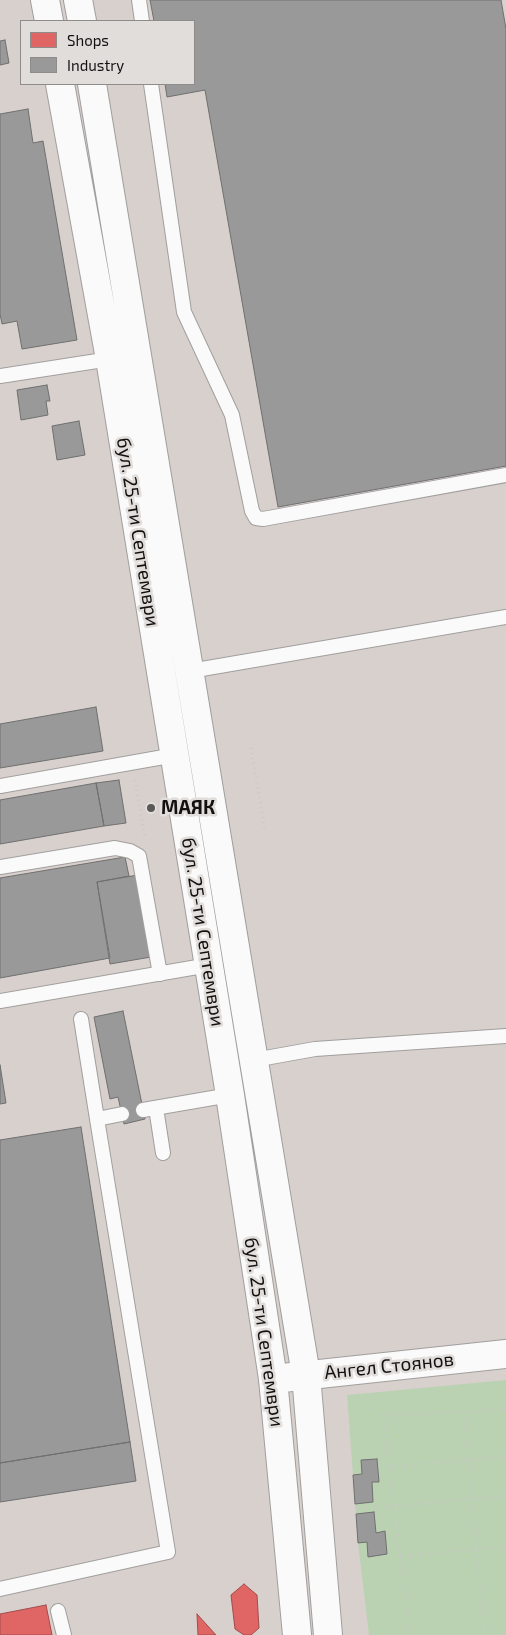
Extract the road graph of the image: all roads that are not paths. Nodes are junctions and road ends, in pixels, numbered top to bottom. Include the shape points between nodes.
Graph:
1 (45, 0) edge
2 (78, 0) edge
3 (139, 0) edge
4 (49, 20) edge
5 (82, 20) edge
6 (142, 20) edge
7 (60, 85) edge
8 (92, 85) edge
9 (151, 85) edge
10 (110, 359) junction
11 (0, 376) edge
12 (506, 475) edge
13 (506, 617) edge
14 (190, 671) junction
15 (174, 755) junction
16 (0, 786) edge
17 (0, 867) edge
18 (208, 965) junction
19 (160, 974) junction
20 (0, 1000) edge
21 (81, 1019) dead end
22 (506, 1036) edge
23 (254, 1060) junction
24 (230, 1095) junction
25 (122, 1114) dead end
26 (97, 1119) junction
27 (163, 1153) dead end
28 (506, 1354) edge
29 (306, 1375) junction
30 (273, 1379) junction
31 (0, 1589) edge
32 (58, 1611) dead end
33 (64, 1635) edge
34 (297, 1635) edge
35 (328, 1635) edge

1 - 4 main road
2 - 5 main road
3 - 6 lane
7 - 10 main road, бул. 25-ти Септември
8 - 14 main road, бул. 25-ти Септември
9 - 12 lane via 184,312 232,414 256,518
10 - 11 lane
10 - 15 main road, бул. 25-ти Септември
13 - 14 lane
14 - 23 main road, бул. 25-ти Септември
15 - 16 lane
15 - 18 main road, бул. 25-ти Септември
17 - 19 lane via 115,848 139,856
18 - 19 lane
18 - 24 main road, бул. 25-ти Септември
19 - 20 lane
21 - 26 lane
22 - 23 lane via 315,1049
23 - 29 main road, бул. 25-ти Септември
24 - 27 lane via 149,1109
24 - 30 main road, бул. 25-ти Септември
25 - 26 lane
26 - 31 lane via 168,1552
28 - 29 main road, Ангел Стоянов
29 - 30 main road, Ангел Стоянов
29 - 35 main road, бул. 25-ти Септември
30 - 34 main road, бул. 25-ти Септември
32 - 33 lane

